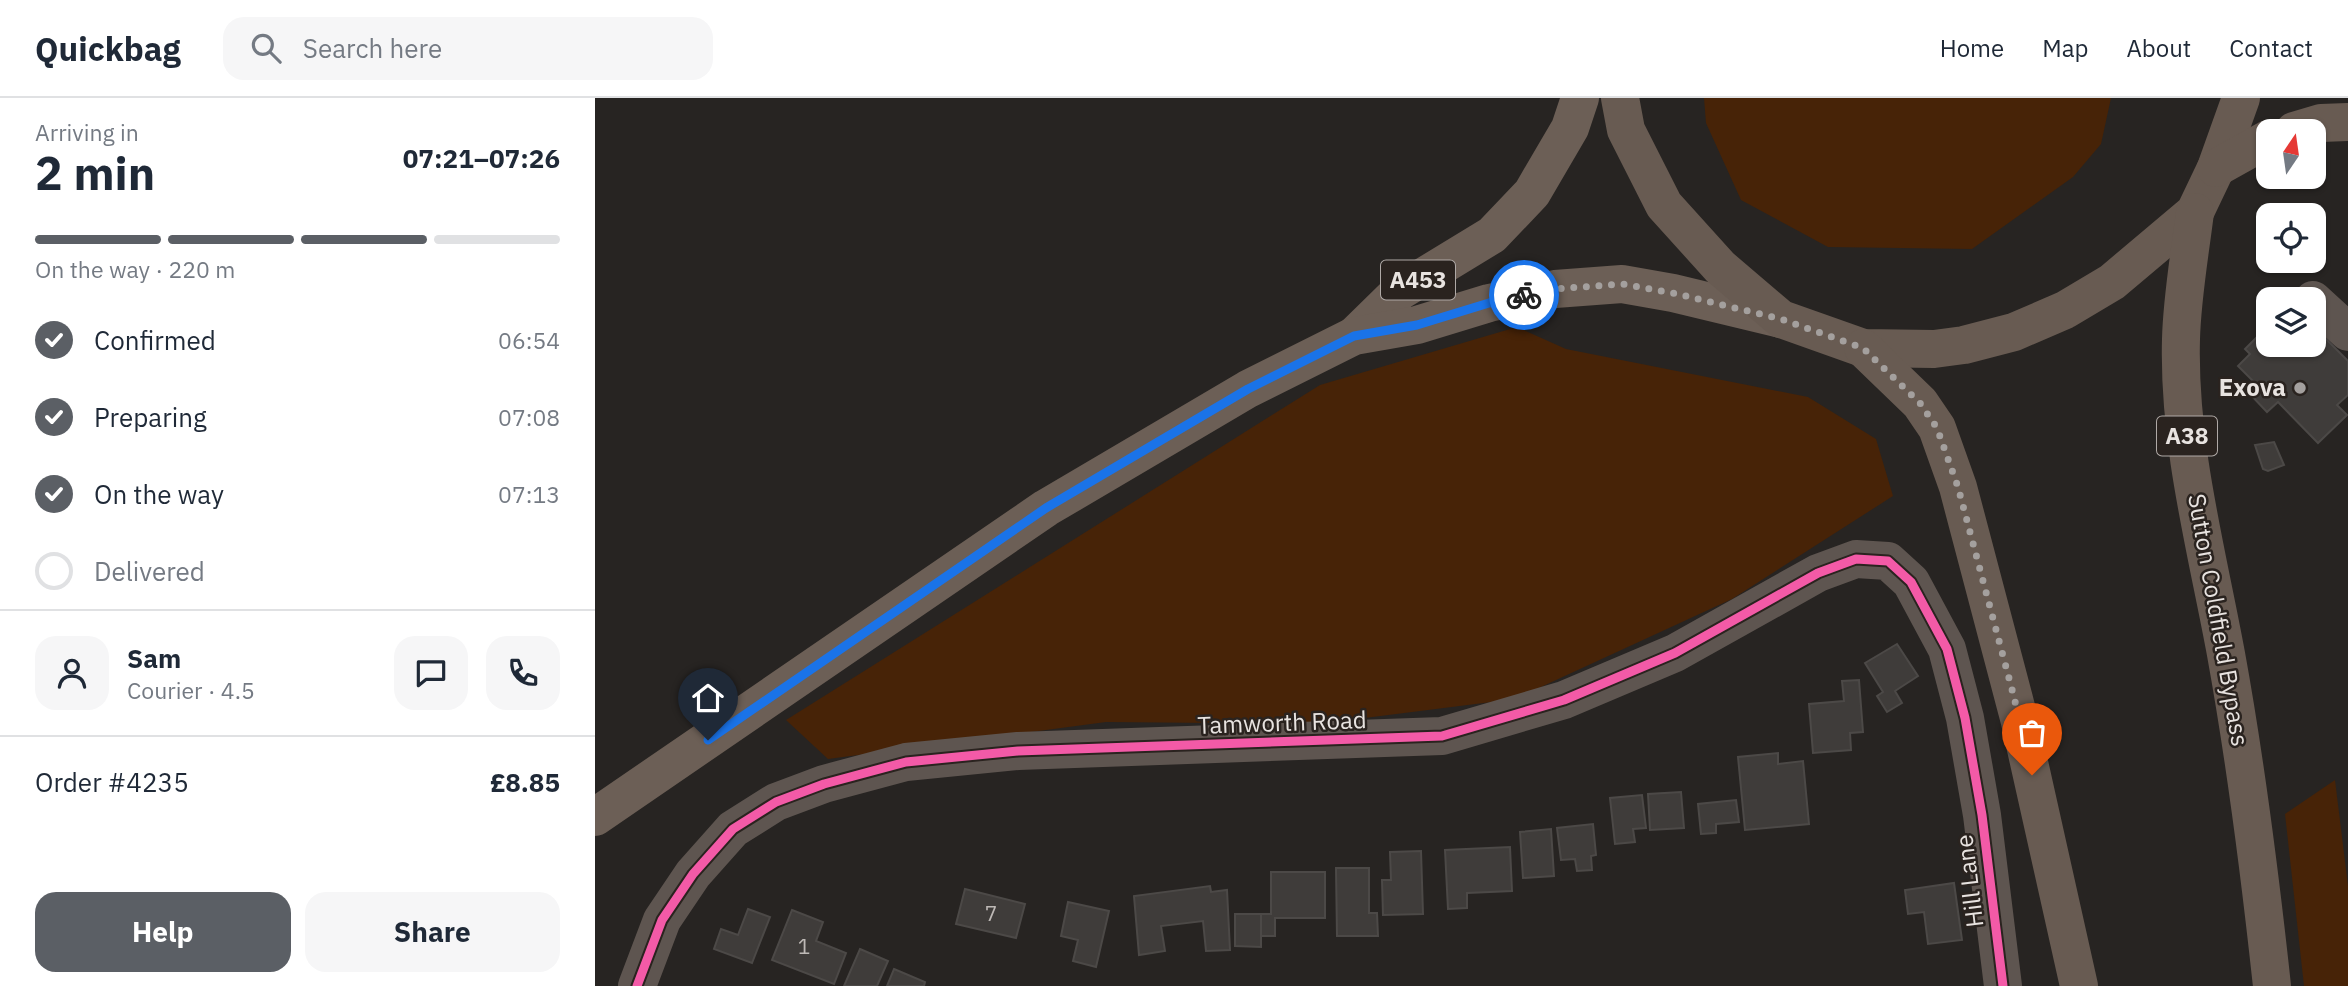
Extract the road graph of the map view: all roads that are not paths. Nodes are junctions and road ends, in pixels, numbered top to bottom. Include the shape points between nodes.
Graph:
1 (1580, 98) edge
2 (1620, 98) edge
3 (2241, 98) edge
4 (2348, 122) edge
5 (2326, 123) edge
6 (2256, 146) edge
7 (2216, 168) junction
8 (2195, 212) junction
9 (2326, 312) edge
10 (1781, 319) junction
11 (2348, 332) edge
12 (1354, 336) junction
13 (1863, 348) junction
14 (1947, 649) joint
15 (595, 817) edge
16 (637, 986) edge
17 (2003, 986) edge
18 (2079, 986) edge
19 (2272, 986) edge

1 - 12 main road, A453 via 1570,128 1532,193 1492,236 1399,291
2 - 10 highway via 1626,130 1664,205 1720,267
3 - 7 highway
4 - 5 highway
6 - 7 highway
7 - 8 highway
8 - 13 highway via 2112,282 2065,310 2014,332 1934,349
8 - 19 highway, Sutton Coldfield Bypass / A38 via 2181,338 2185,415 2227,657
9 - 11 street
10 - 12 main road, A453 via 1622,284 1555,289 1417,325
10 - 13 highway
12 - 15 main road, A453 via 1248,389 1046,508
13 - 18 highway via 1920,403 1937,428 1958,487 2020,722
14 - 16 street, Tamworth Road via 1911,582 1888,561 1856,559 1818,573 1675,653 1564,700 1442,736 1018,751 894,765 776,803 733,829 661,920
14 - 17 street, Hill Lane via 1982,815

